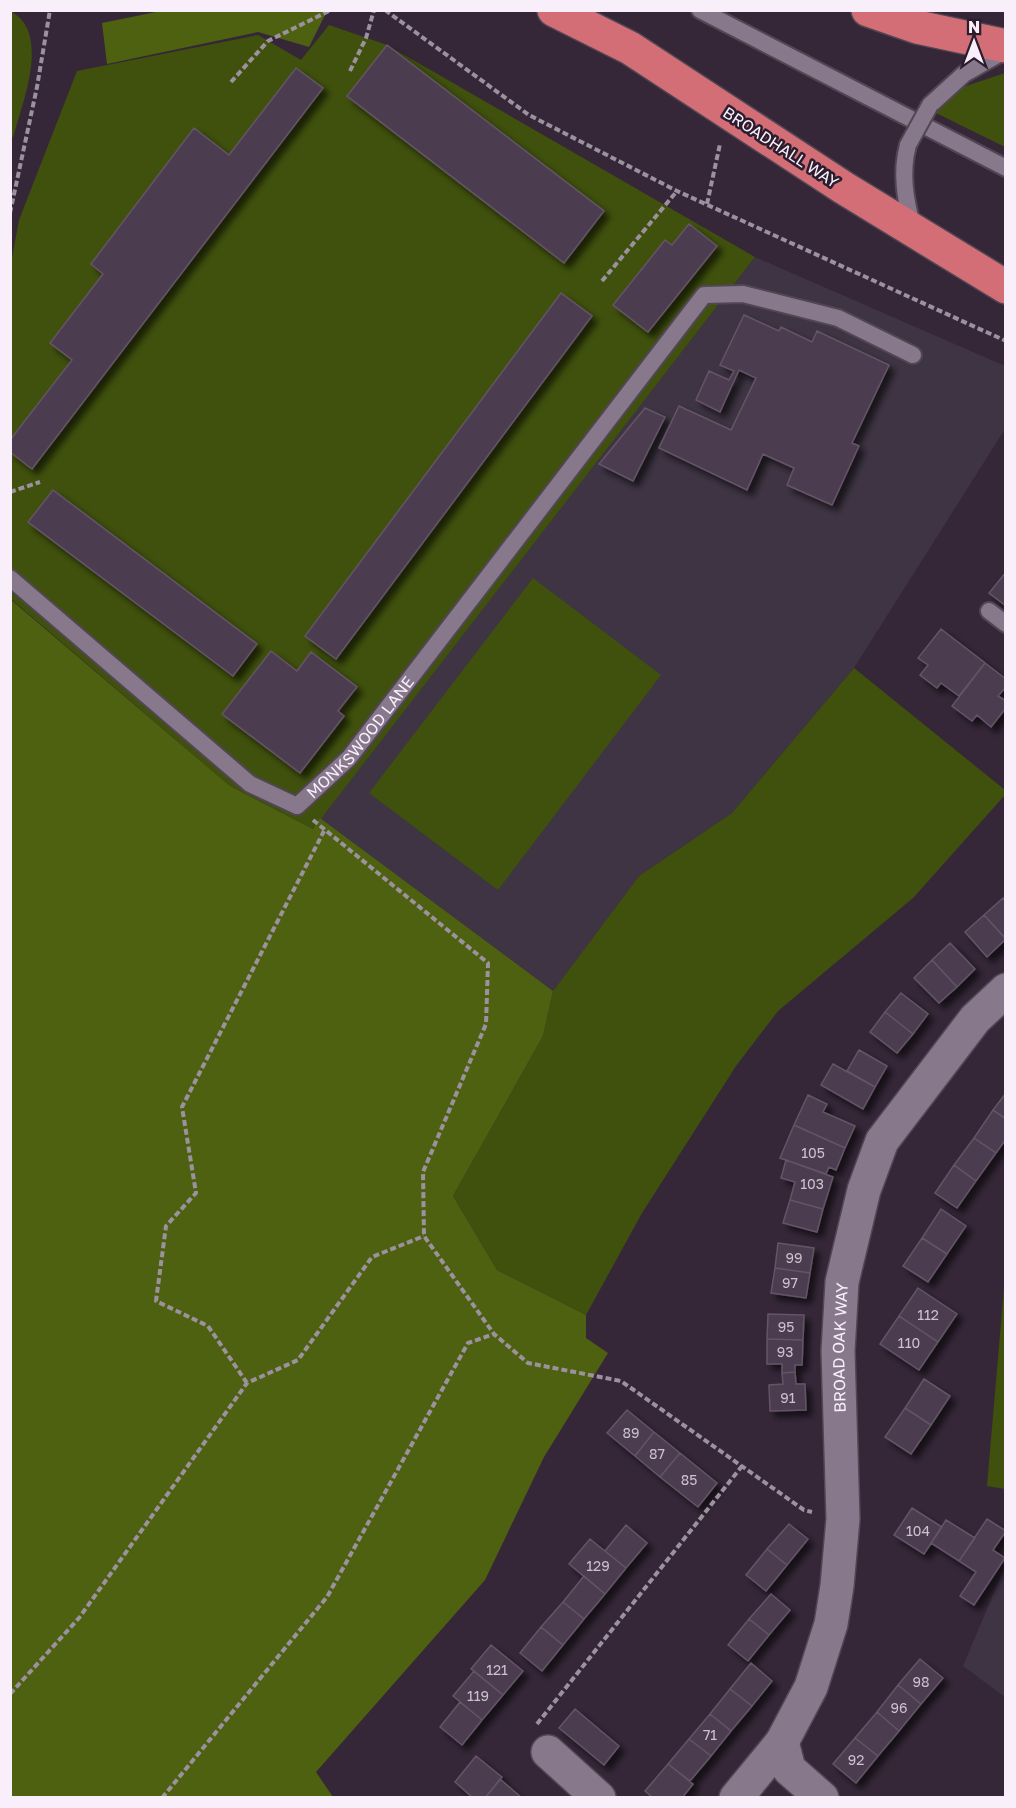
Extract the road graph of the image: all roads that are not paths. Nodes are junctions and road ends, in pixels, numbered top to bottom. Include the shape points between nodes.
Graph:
1 (554, 10) edge
2 (700, 10) edge
3 (868, 10) edge
4 (1005, 45) edge
5 (1005, 50) edge
6 (1005, 168) edge
7 (913, 230) junction
8 (1005, 287) edge
9 (913, 355) dead end
10 (10, 578) edge
11 (989, 611) dead end
12 (1005, 624) edge
13 (1005, 990) edge
14 (782, 1742) junction
15 (548, 1752) road end
16 (599, 1797) edge
17 (736, 1797) edge
18 (822, 1797) edge

1 - 7 highway, BROADHALL WAY via 630,48
2 - 6 lane
3 - 4 highway via 917,27
5 - 7 lane, bridge via 964,74 930,105 908,146 903,161
7 - 8 highway, BROADHALL WAY
9 - 10 lane, MONKSWOOD LANE via 838,318 743,294 704,295 349,758 297,806 250,784
11 - 12 lane
13 - 14 street, BROAD OAK WAY via 975,1020 882,1142 864,1190 842,1282 838,1351 843,1519 837,1586 831,1624 811,1687
14 - 17 street, BROAD OAK WAY
14 - 18 street via 789,1769
15 - 16 street

